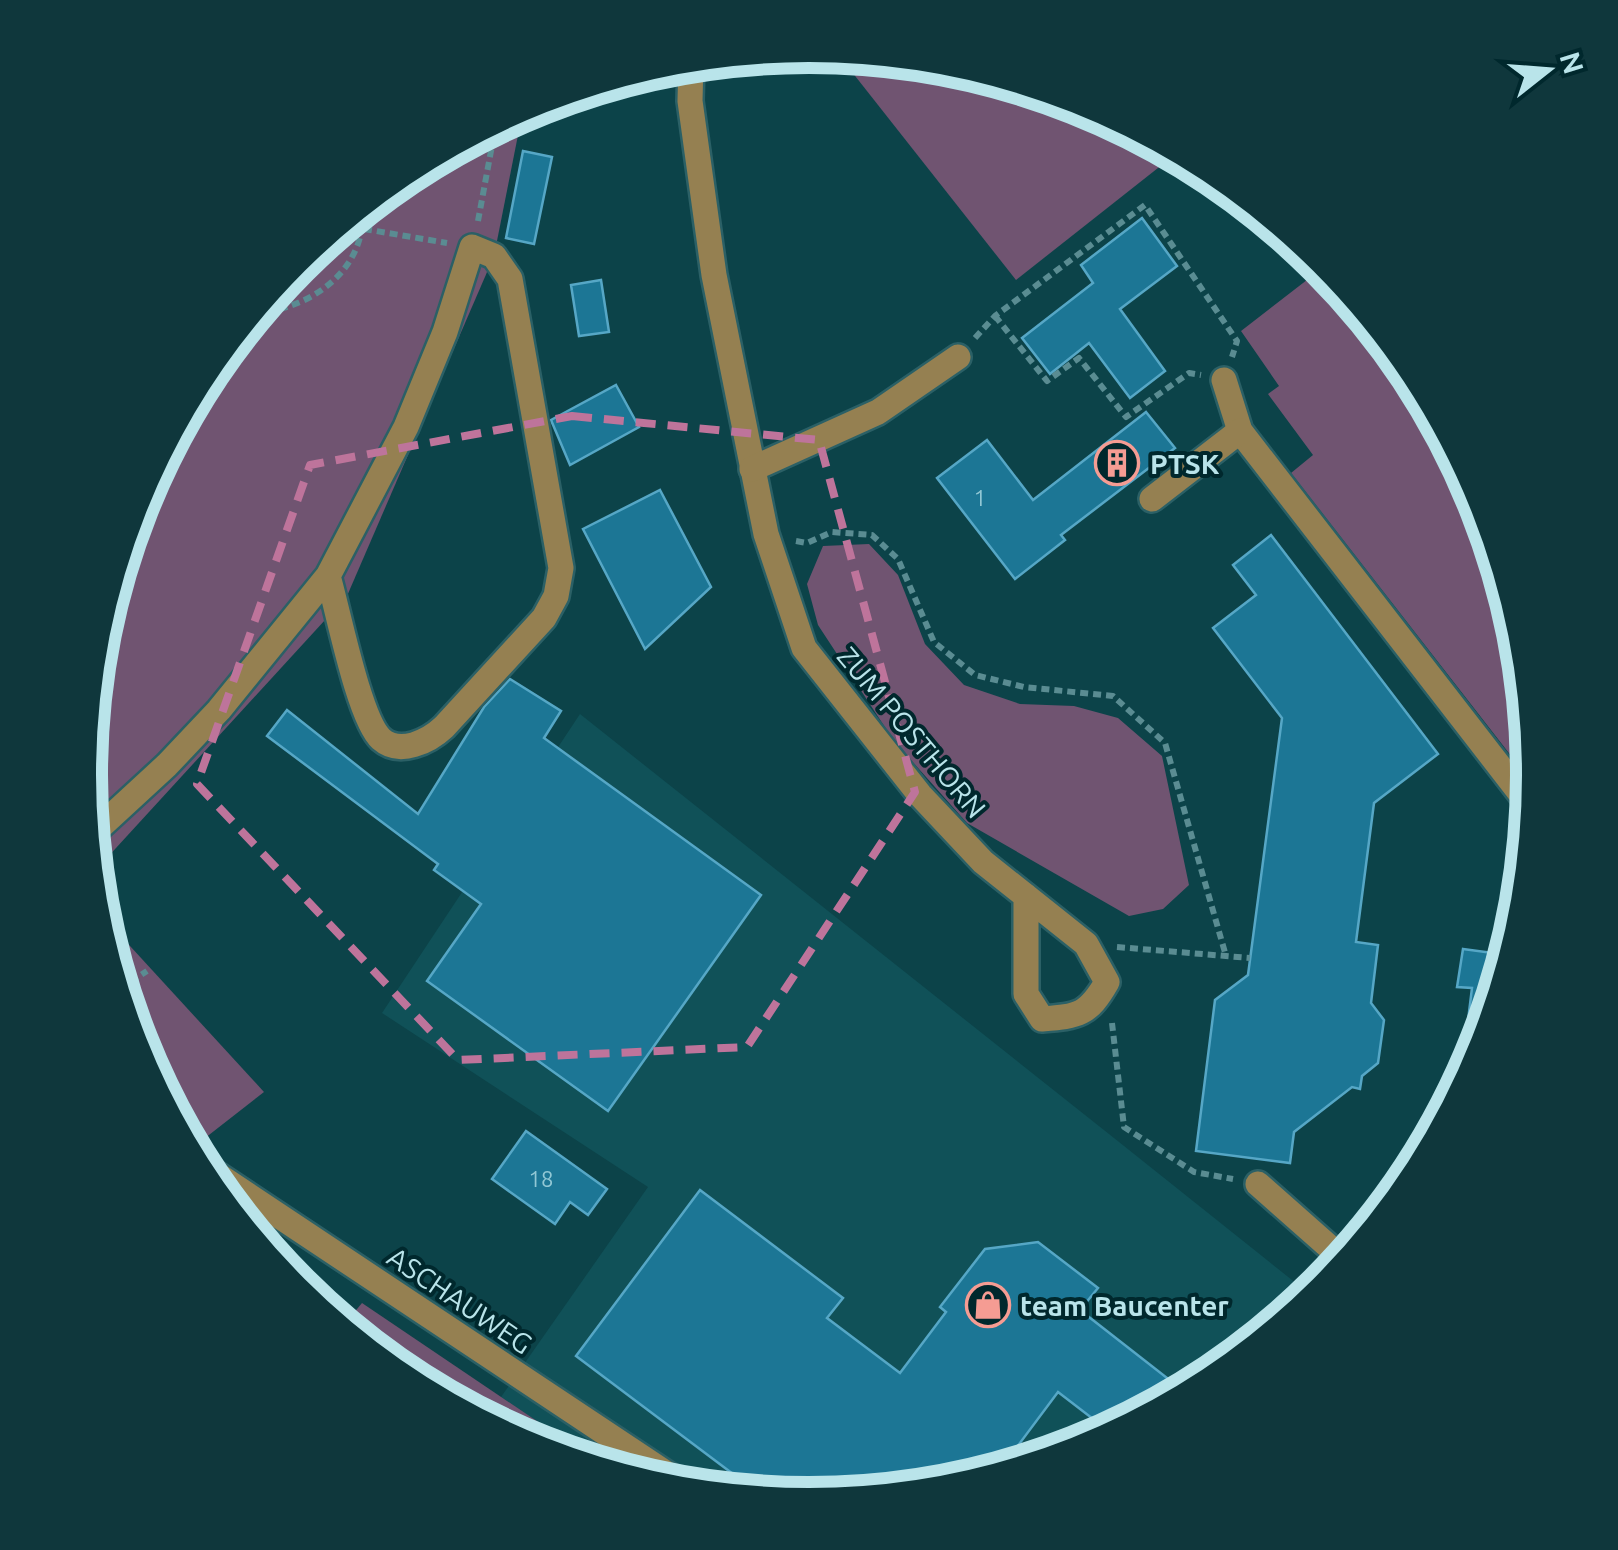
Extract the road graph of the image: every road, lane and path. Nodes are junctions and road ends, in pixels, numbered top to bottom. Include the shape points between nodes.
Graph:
1 (691, 78) edge
2 (493, 142) edge
3 (364, 226) edge
4 (364, 229) junction
5 (472, 247) junction
6 (275, 311) edge
7 (995, 316) junction
8 (958, 358) joint
9 (1224, 380) junction
10 (1240, 431) junction
11 (752, 470) junction
12 (1152, 499) dead end
13 (766, 534) junction
14 (328, 576) junction
15 (1516, 786) edge
16 (103, 824) edge
17 (1026, 896) junction
18 (1086, 944) junction
19 (1226, 956) junction
20 (1250, 958) dead end
21 (147, 972) dead end
22 (133, 981) edge
23 (1107, 982) junction
24 (1258, 1184) joint
25 (234, 1186) edge
26 (1333, 1250) edge
27 (653, 1465) edge

1 - 11 street, ZUM POSTHORN via 714,275
2 - 5 path
3 - 4 path
4 - 5 path
4 - 6 path via 353,259 310,299
5 - 14 street via 406,427
5 - 14 street via 494,256 510,278 561,568 556,596 533,631 444,726 428,740 401,747 380,738 366,711
7 - 8 path
7 - 9 path via 1047,380 1079,358 1126,417 1189,372
7 - 9 path via 1145,205 1237,341
8 - 11 street via 878,412
9 - 10 street
10 - 12 street
10 - 15 street
11 - 13 street, ZUM POSTHORN
13 - 17 street, ZUM POSTHORN via 804,648 920,795 983,862
13 - 19 path via 807,543 832,532 872,536 898,559 934,642 976,675 1113,696 1165,743
14 - 16 street via 219,710
17 - 18 street, ZUM POSTHORN
17 - 23 street via 1026,994 1042,1020 1073,1017 1093,1006
18 - 19 path
18 - 23 street, ZUM POSTHORN
19 - 20 path
21 - 22 path
23 - 24 path via 1124,1127 1194,1172
24 - 26 street
25 - 27 street, ASCHAUWEG

